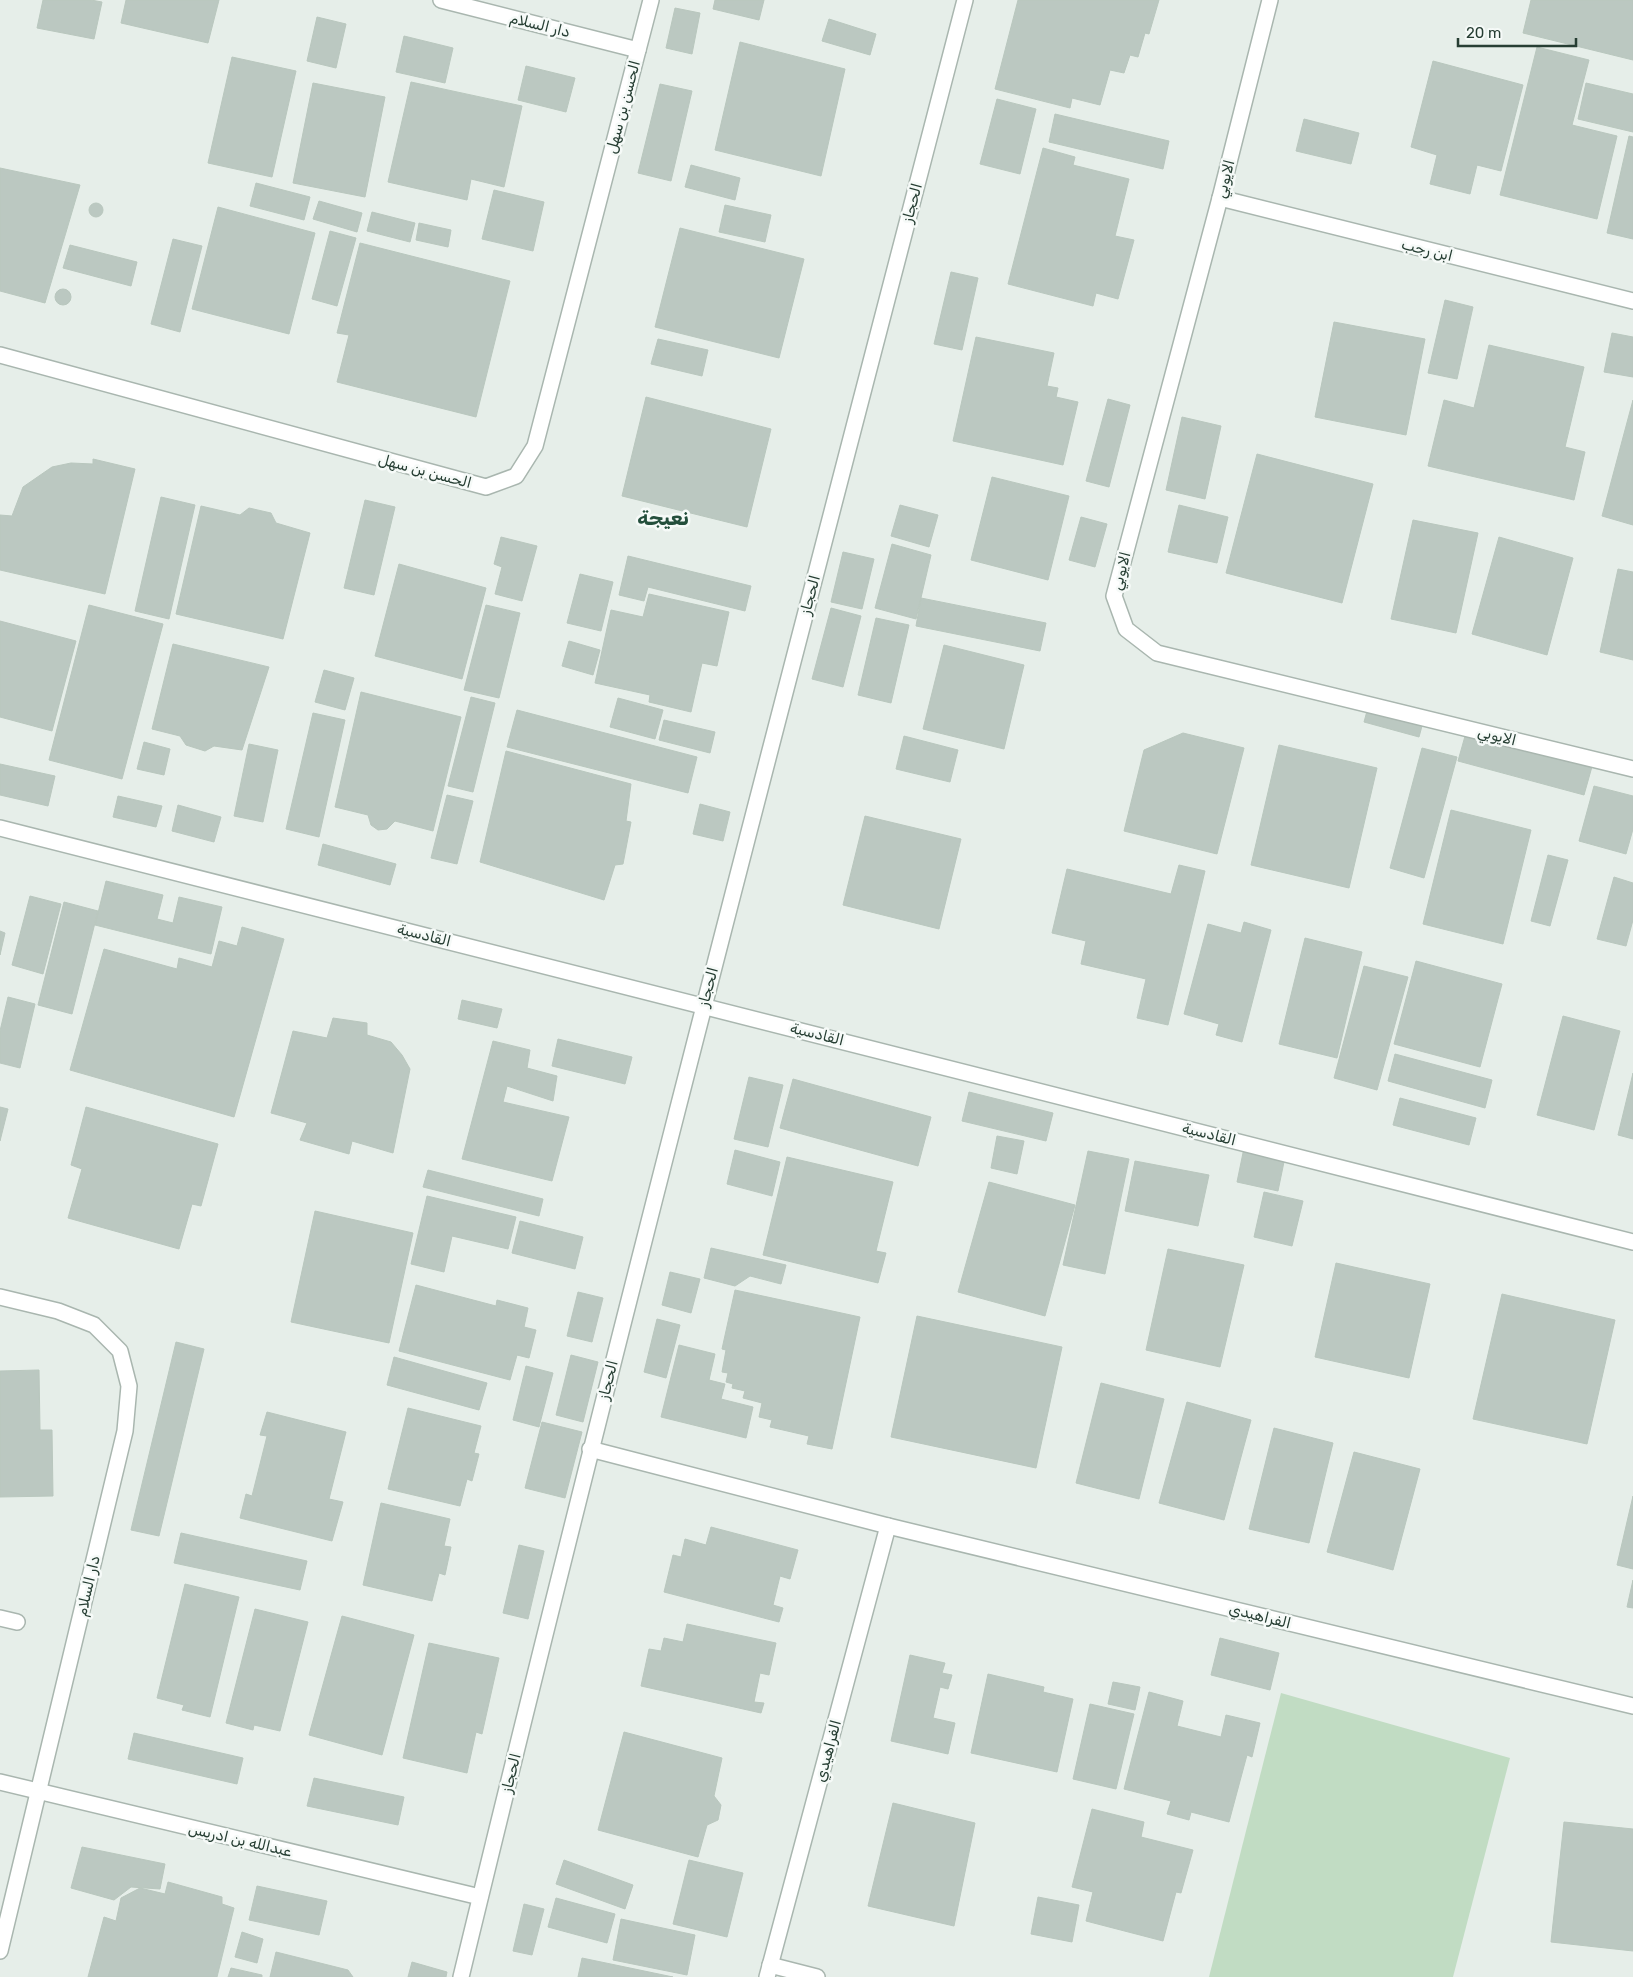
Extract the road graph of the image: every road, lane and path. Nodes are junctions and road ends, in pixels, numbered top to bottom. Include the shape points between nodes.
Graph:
1 (441, 0) edge
2 (651, 0) edge
3 (965, 0) edge
4 (1270, 0) edge
5 (638, 50) junction
6 (1220, 198) junction
7 (1633, 301) edge
8 (0, 355) edge
9 (1633, 769) edge
10 (0, 828) edge
11 (703, 1005) junction
12 (1633, 1242) edge
13 (0, 1297) edge
14 (590, 1449) junction
15 (888, 1526) junction
16 (0, 1618) edge
17 (17, 1622) dead end
18 (1633, 1706) edge
19 (0, 1782) edge
20 (39, 1792) junction
21 (480, 1897) junction
22 (0, 1951) edge
23 (769, 1971) edge
24 (461, 1977) edge
25 (817, 1977) edge

1 - 5 street, دار السلام
2 - 5 street, الحسن بن سهل
3 - 11 street, الحجاز
4 - 6 street, الايوبي
5 - 8 street, الحسن بن سهل via 535,446 516,476 486,487
6 - 7 street, ابن رجب
6 - 9 street, الايوبي via 1114,596 1126,629 1157,653
10 - 11 street, القادسية
11 - 12 street, القادسية
11 - 14 street, الحجاز
13 - 20 street, دار السلام via 58,1311 94,1325 120,1352 129,1386 126,1431
14 - 15 street, الفراهيدي
14 - 21 street, الحجاز
15 - 18 street, الفراهيدي
15 - 23 street, الفراهيدي
16 - 17 street
19 - 20 street, عبدالله بن ادريس
20 - 21 street, عبدالله بن ادريس
20 - 22 street, دار السلام
21 - 24 street, الحجاز
23 - 25 street

